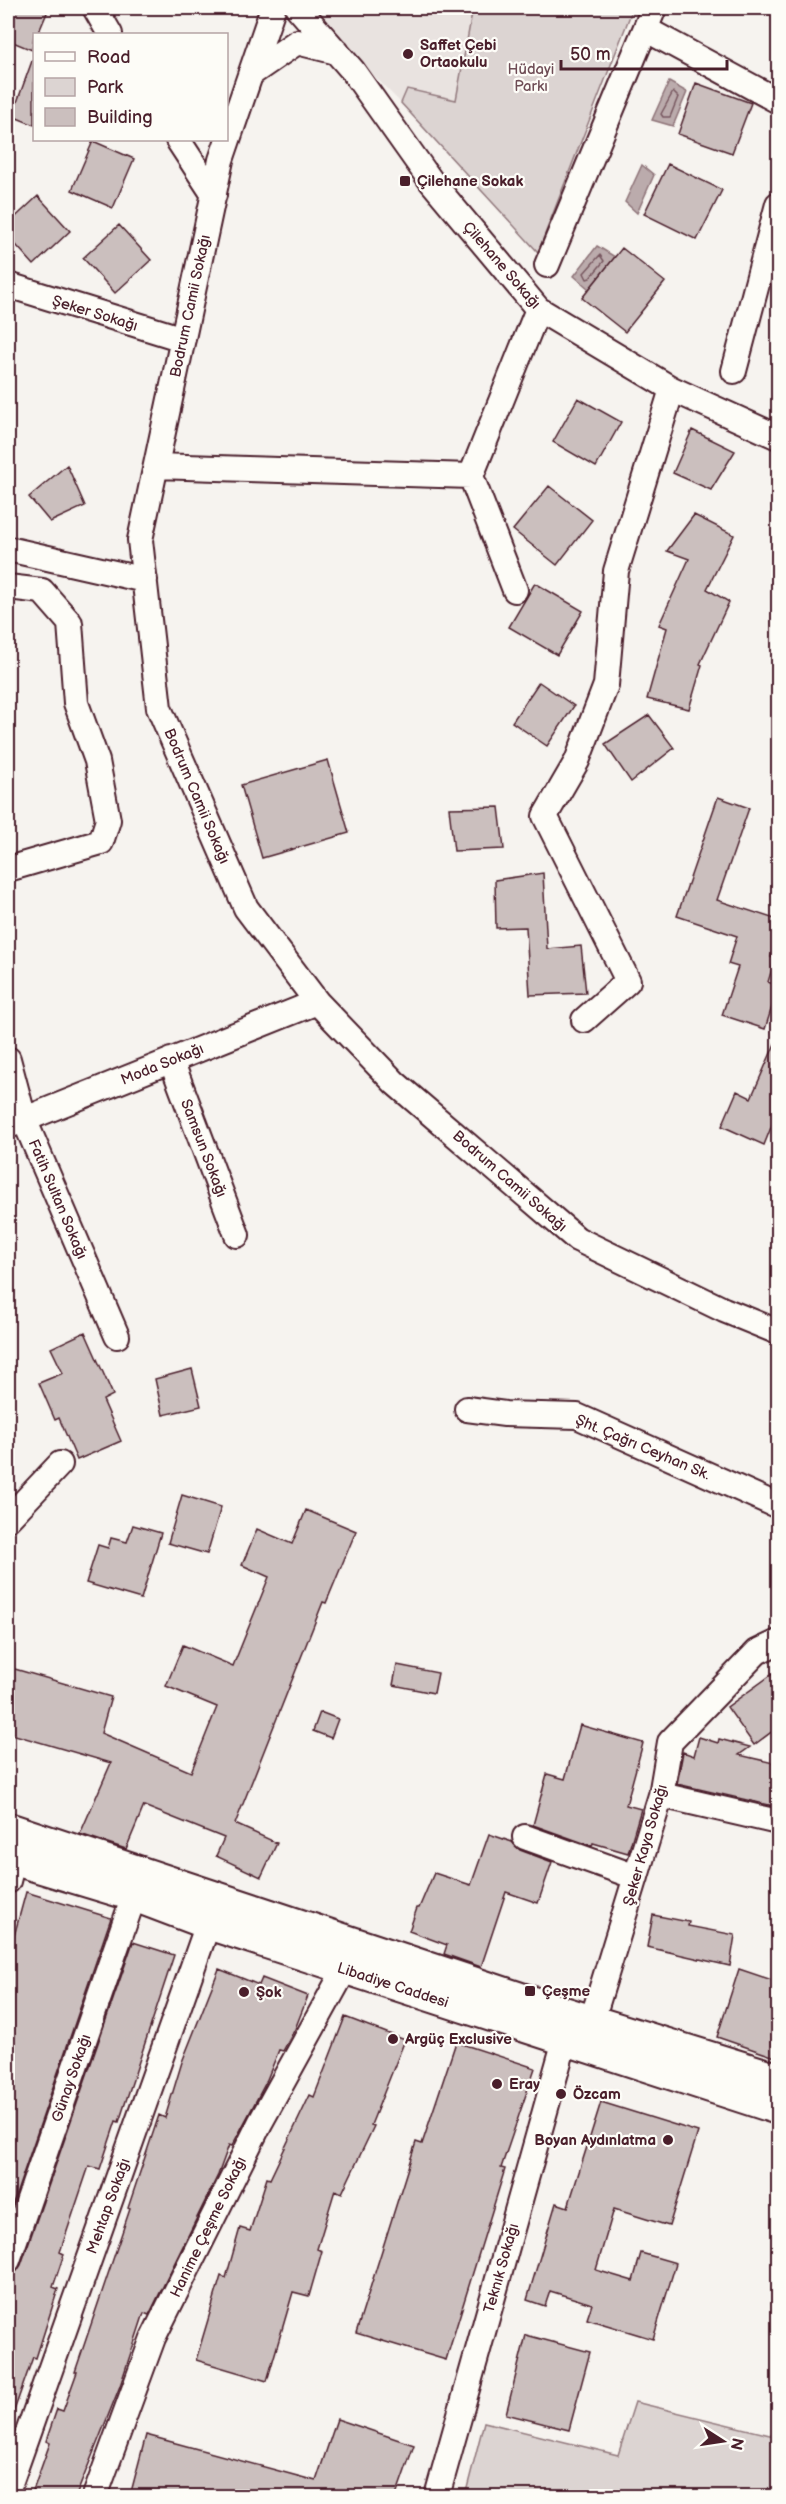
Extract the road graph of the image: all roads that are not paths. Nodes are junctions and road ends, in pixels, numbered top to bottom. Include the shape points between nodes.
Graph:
1 (94, 8) edge
2 (273, 8) edge
3 (298, 8) edge
4 (650, 19) edge
5 (109, 33) edge
6 (337, 52) junction
7 (252, 73) junction
8 (778, 101) edge
9 (228, 140) edge
10 (179, 141) edge
11 (228, 141) edge
12 (214, 195) junction
13 (778, 204) edge
14 (547, 265) dead end
15 (8, 285) edge
16 (538, 309) junction
17 (183, 339) junction
18 (734, 372) dead end
19 (672, 389) junction
20 (778, 437) edge
21 (156, 466) junction
22 (471, 476) junction
23 (8, 549) edge
24 (145, 580) junction
25 (8, 587) edge
26 (515, 590) dead end
27 (8, 869) edge
28 (317, 1002) junction
29 (584, 1020) dead end
30 (8, 1059) edge
31 (171, 1060) junction
32 (16, 1123) edge
33 (237, 1235) dead end
34 (778, 1332) edge
35 (117, 1336) dead end
36 (467, 1409) dead end
37 (60, 1464) dead end
38 (778, 1506) edge
39 (8, 1519) edge
40 (778, 1642) edge
41 (661, 1795) junction
42 (778, 1822) edge
43 (8, 1828) edge
44 (525, 1837) dead end
45 (9, 1867) edge
46 (636, 1877) junction
47 (134, 1896) junction
48 (208, 1924) junction
49 (345, 1970) junction
50 (592, 2020) junction
51 (565, 2040) junction
52 (778, 2078) edge
53 (778, 2109) edge
54 (8, 2260) edge
55 (8, 2489) edge
56 (95, 2496) edge
57 (437, 2496) edge

1 - 5 street
2 - 7 street, Bodrum Camii Sokağı
3 - 6 street, Çilehane Sokağı
4 - 8 street
4 - 14 street
6 - 7 street via 297,42
6 - 16 street, Çilehane Sokağı via 431,181
7 - 9 street, Bodrum Camii Sokağı
10 - 12 street
11 - 12 street, Bodrum Camii Sokağı
12 - 17 street, Bodrum Camii Sokağı
13 - 18 street
15 - 17 street, Şeker Sokağı
16 - 19 street, Çilehane Sokağı
16 - 22 street
17 - 21 street, Bodrum Camii Sokağı
19 - 20 street, Çilehane Sokağı
19 - 29 street via 615,571 606,685 577,761 544,816 628,981
21 - 22 street
21 - 24 street, Bodrum Camii Sokağı via 140,540
22 - 26 street
23 - 24 street
24 - 28 street, Bodrum Camii Sokağı via 159,708 246,908
25 - 27 street via 42,591 70,623 76,703 97,761 108,820 101,842
28 - 31 street, Moda Sokağı
28 - 34 street, Bodrum Camii Sokağı via 395,1083 578,1239
30 - 32 street, Fatih Sultan Sokağı
31 - 32 street, Moda Sokağı
31 - 33 street, Samsun Sokağı
32 - 35 street, Fatih Sultan Sokağı
36 - 38 street, Şht. Çağrı Ceyhan Sk. via 577,1416
37 - 39 street
40 - 41 street, Şeker Kaya Sokağı via 757,1652 670,1742
41 - 42 street
41 - 46 street, Şeker Kaya Sokağı
43 - 50 main road, Libadiye Caddesi
44 - 46 street
45 - 47 main road, Libadiye Caddesi
46 - 50 street, Şeker Kaya Sokağı
47 - 48 main road, Libadiye Caddesi
47 - 54 street, Günay Sokağı
48 - 49 main road, Libadiye Caddesi
48 - 55 street, Mehtap Sokağı
49 - 51 main road, Libadiye Caddesi
49 - 56 street, Hanime Çeşme Sokağı via 260,2123 153,2338
50 - 52 main road, Libadiye Caddesi
51 - 53 main road, Libadiye Caddesi
51 - 57 street, Teknık Sokağı

